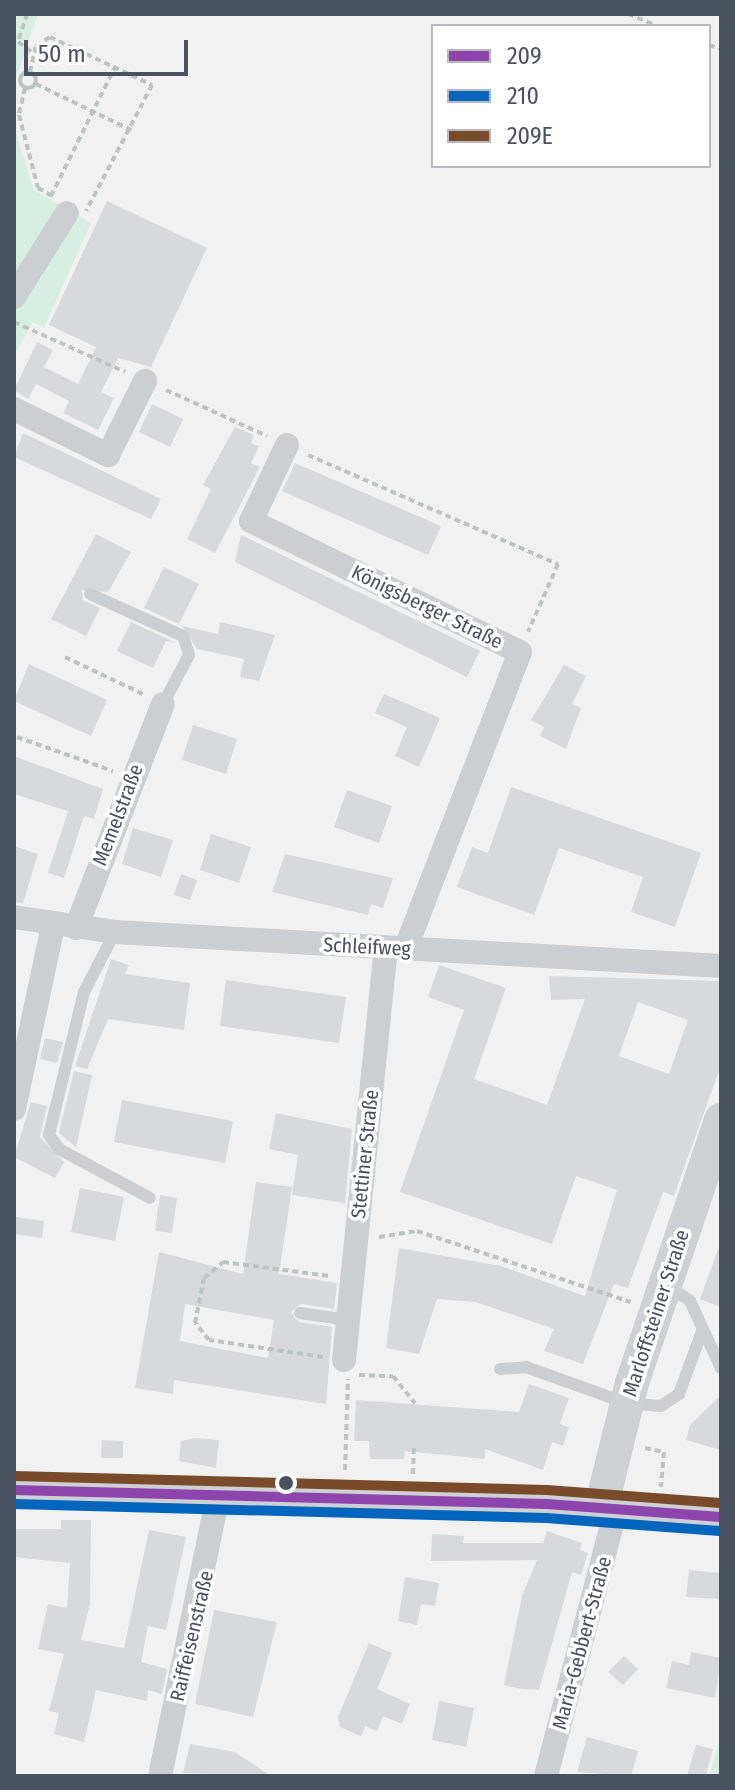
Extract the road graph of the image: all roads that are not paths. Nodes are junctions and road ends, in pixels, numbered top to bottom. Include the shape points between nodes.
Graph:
1 (63, 204) road end
2 (14, 297) edge
3 (145, 381) dead end
4 (14, 409) edge
5 (287, 445) dead end
6 (90, 594) dead end
7 (163, 704) joint
8 (14, 917) edge
9 (64, 927) junction
10 (115, 932) junction
11 (395, 949) junction
12 (721, 966) edge
13 (14, 1109) edge
14 (721, 1120) edge
15 (150, 1198) dead end
16 (660, 1297) junction
17 (300, 1313) dead end
18 (348, 1320) junction
19 (702, 1331) junction
20 (344, 1360) road end
21 (721, 1368) edge
22 (500, 1369) dead end
23 (626, 1403) junction
24 (14, 1490) edge
25 (218, 1496) junction
26 (609, 1509) junction
27 (721, 1517) edge
28 (160, 1776) edge
29 (546, 1776) edge

1 - 2 street
3 - 4 street via 108,455
5 - 11 street, Königsberger Straße via 251,521 520,652
6 - 7 lane via 183,636 189,655
7 - 9 street, Memelstraße
8 - 9 street, Schleifweg
9 - 10 street, Schleifweg
9 - 13 street, Memelstraße
10 - 11 street, Schleifweg
10 - 15 lane via 84,992 49,1135 59,1149
11 - 12 street, Schleifweg
11 - 18 street, Stettiner Straße
14 - 16 main road, Marloffsteiner Straße
16 - 19 lane via 690,1301
16 - 23 main road, Marloffsteiner Straße
17 - 18 lane
18 - 20 street, Stettiner Straße
19 - 21 lane
19 - 23 lane via 676,1400
22 - 23 lane via 526,1367
23 - 26 main road, Marloffsteiner Straße via 616,1440
24 - 25 main road
25 - 26 main road
25 - 28 street, Raiffeisenstraße
26 - 27 main road
26 - 29 street, Maria-Gebbert-Straße

